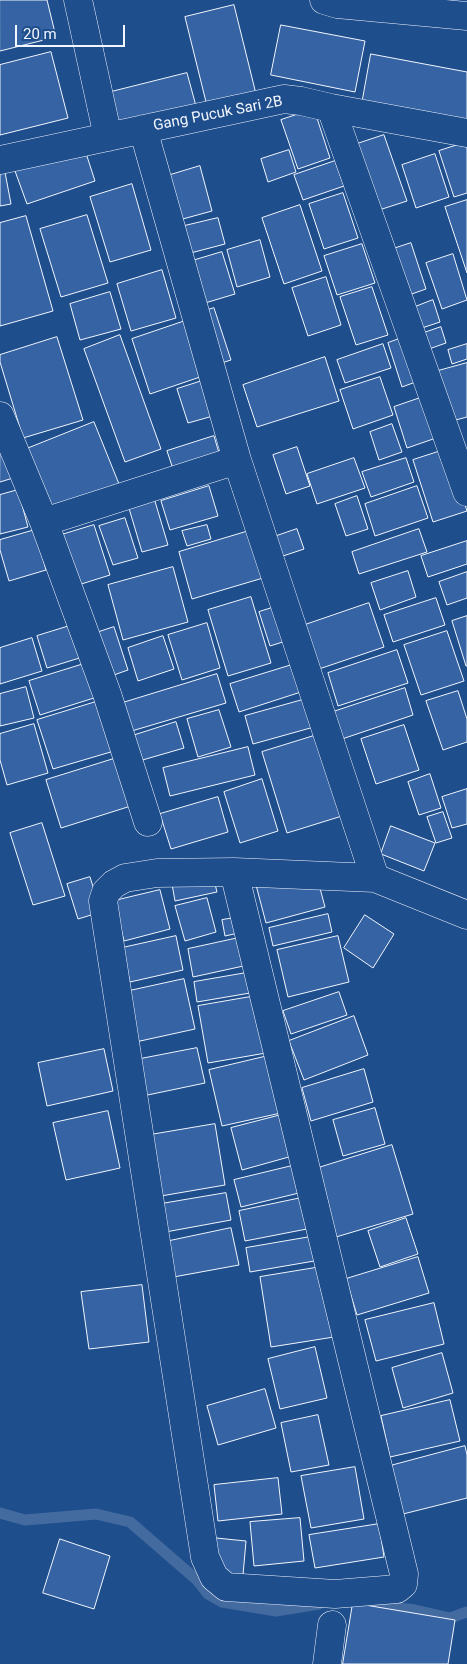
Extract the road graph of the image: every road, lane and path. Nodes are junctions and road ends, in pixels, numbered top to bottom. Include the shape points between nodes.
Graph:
1 (78, 0) edge
2 (324, 0) edge
3 (467, 16) edge
4 (331, 108) junction
5 (143, 129) junction
6 (467, 134) edge
7 (108, 137) junction
8 (0, 160) edge
9 (0, 416) edge
10 (237, 460) junction
11 (467, 492) edge
12 (44, 522) junction
13 (148, 822) dead end
14 (234, 872) junction
15 (375, 878) junction
16 (467, 916) edge
17 (332, 1625) dead end
18 (327, 1664) edge

1 - 7 street
2 - 3 street via 337,4
4 - 5 street, Gang Pucuk Sari 2B via 284,100
4 - 6 street, Gang Pucuk Sari 2B
4 - 11 street
5 - 7 street, Gang Pucuk Sari 2B
5 - 10 street
7 - 8 street, Gang Pucuk Sari 2B
9 - 12 street
10 - 12 street
10 - 15 street
12 - 13 street via 107,694
14 - 14 street via 403,1567 403,1584 397,1589 336,1594 226,1587 214,1577 205,1557 103,902 106,892 126,878 157,873
14 - 15 street
15 - 16 street
17 - 18 street

